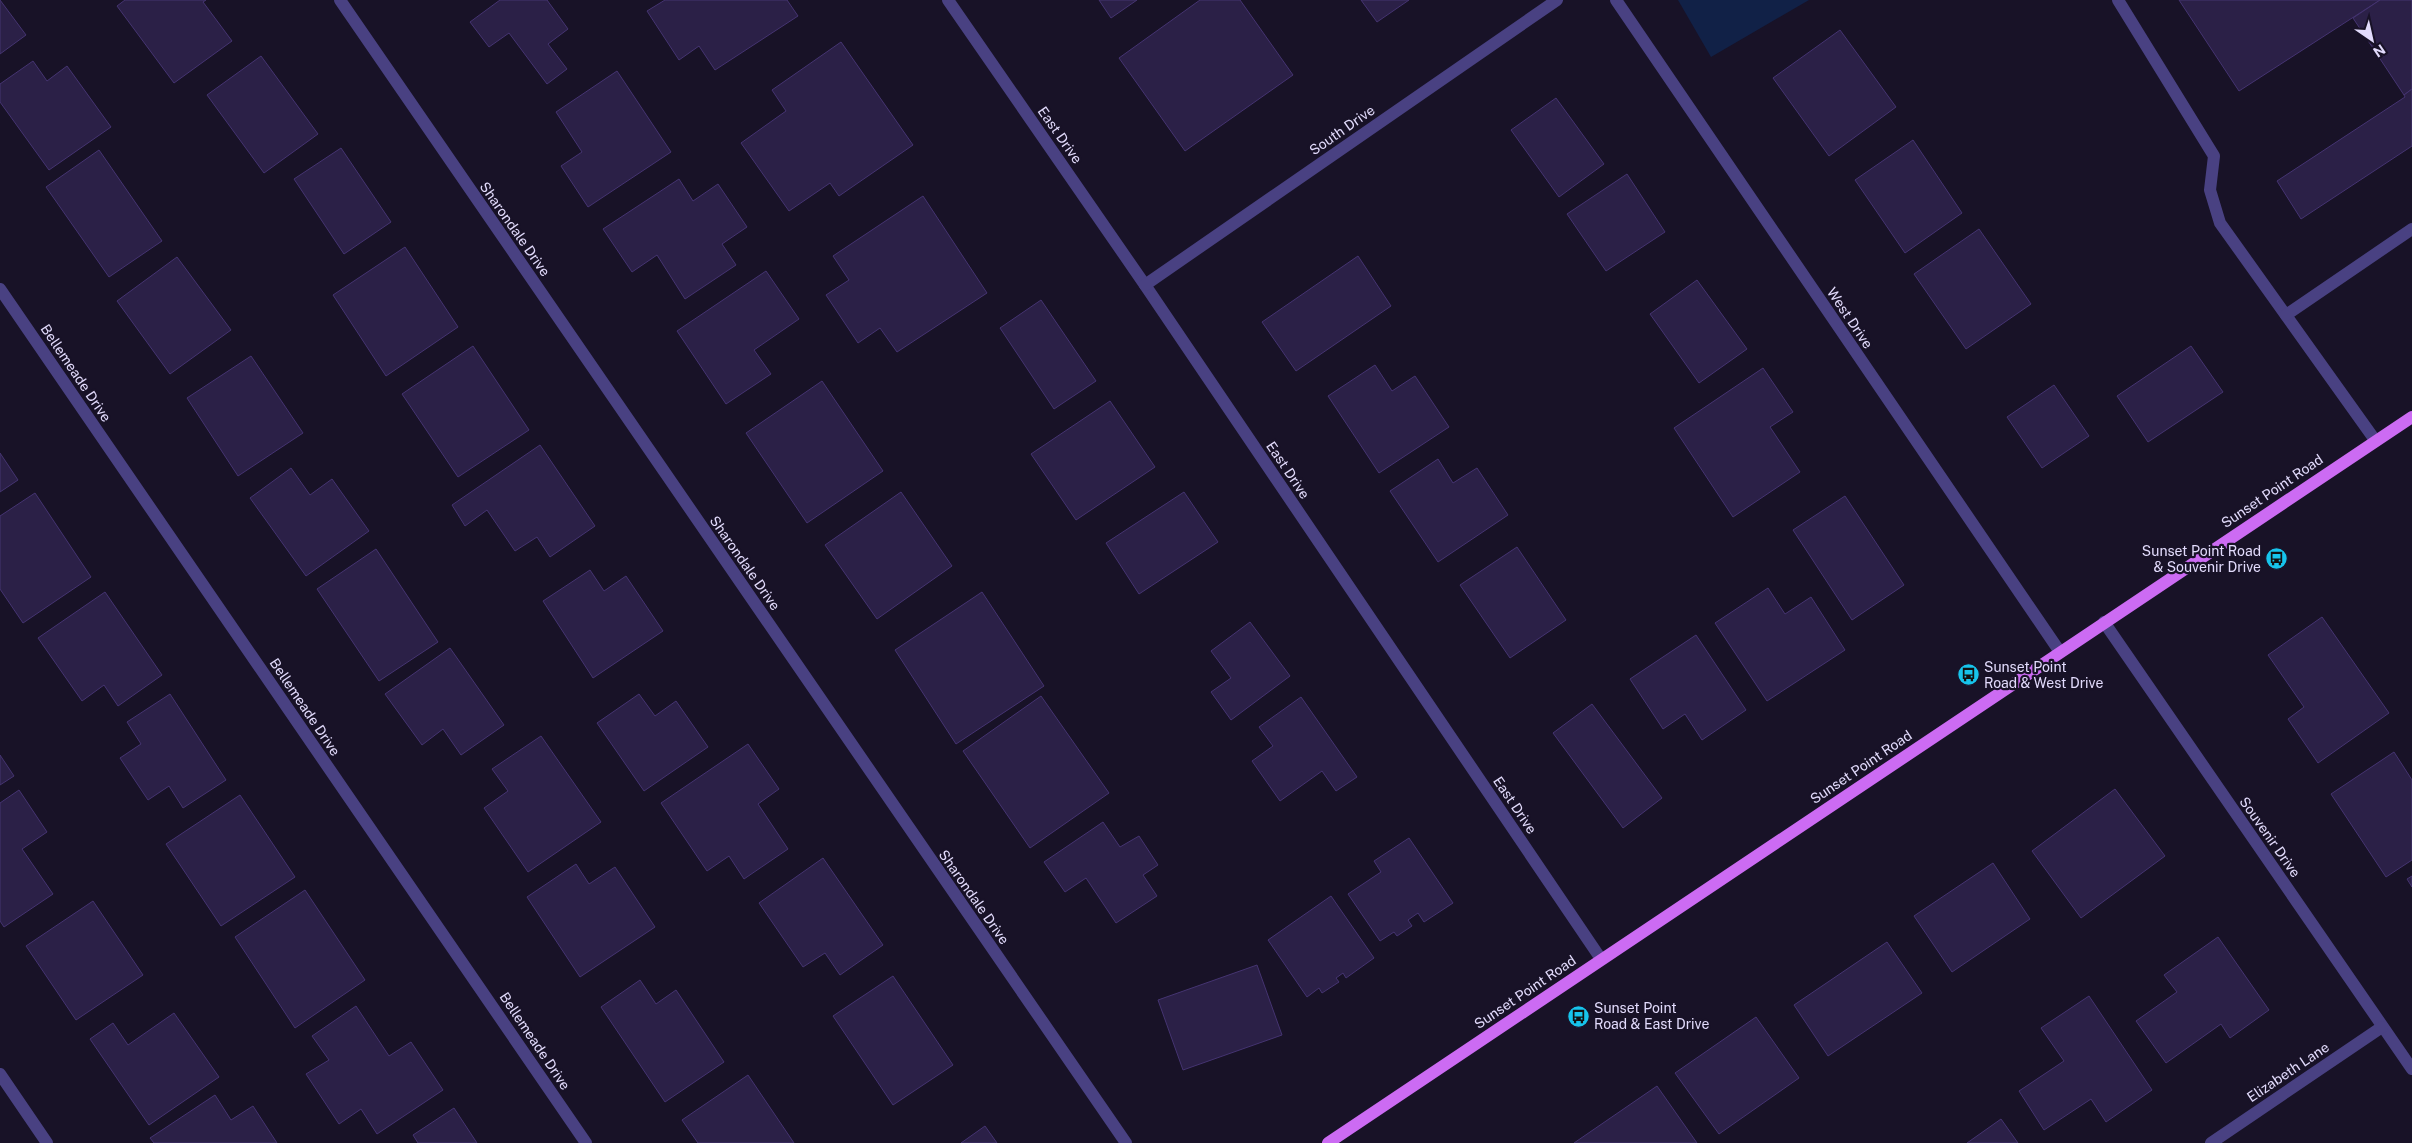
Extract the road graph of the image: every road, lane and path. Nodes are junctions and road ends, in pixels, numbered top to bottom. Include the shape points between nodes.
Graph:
1 (340, 0) edge
2 (948, 0) edge
3 (1557, 0) edge
4 (1616, 0) edge
5 (2118, 0) edge
6 (2412, 229) edge
7 (1145, 285) junction
8 (0, 289) edge
9 (2286, 315) junction
10 (2412, 417) edge
11 (2375, 440) junction
12 (2104, 622) junction
13 (2060, 652) junction
14 (1601, 959) junction
15 (2382, 1027) junction
16 (2412, 1069) edge
17 (0, 1074) edge
18 (47, 1143) edge
19 (586, 1143) edge
20 (1126, 1143) edge
21 (1328, 1143) edge
22 (2211, 1143) edge

1 - 20 street, Sharondale Drive
2 - 7 street, East Drive
3 - 7 street, South Drive
4 - 13 street, West Drive
5 - 9 street via 2214,156 2210,190 2220,223
6 - 9 street
7 - 14 street, East Drive
8 - 19 street, Bellemeade Drive
9 - 11 street
10 - 11 main road, Sunset Point Road
11 - 12 main road, Sunset Point Road
12 - 13 main road, Sunset Point Road
12 - 15 street, Souvenir Drive
13 - 14 main road, Sunset Point Road
14 - 21 main road, Sunset Point Road
15 - 16 street, Souvenir Drive
15 - 22 street, Elizabeth Lane
17 - 18 street

